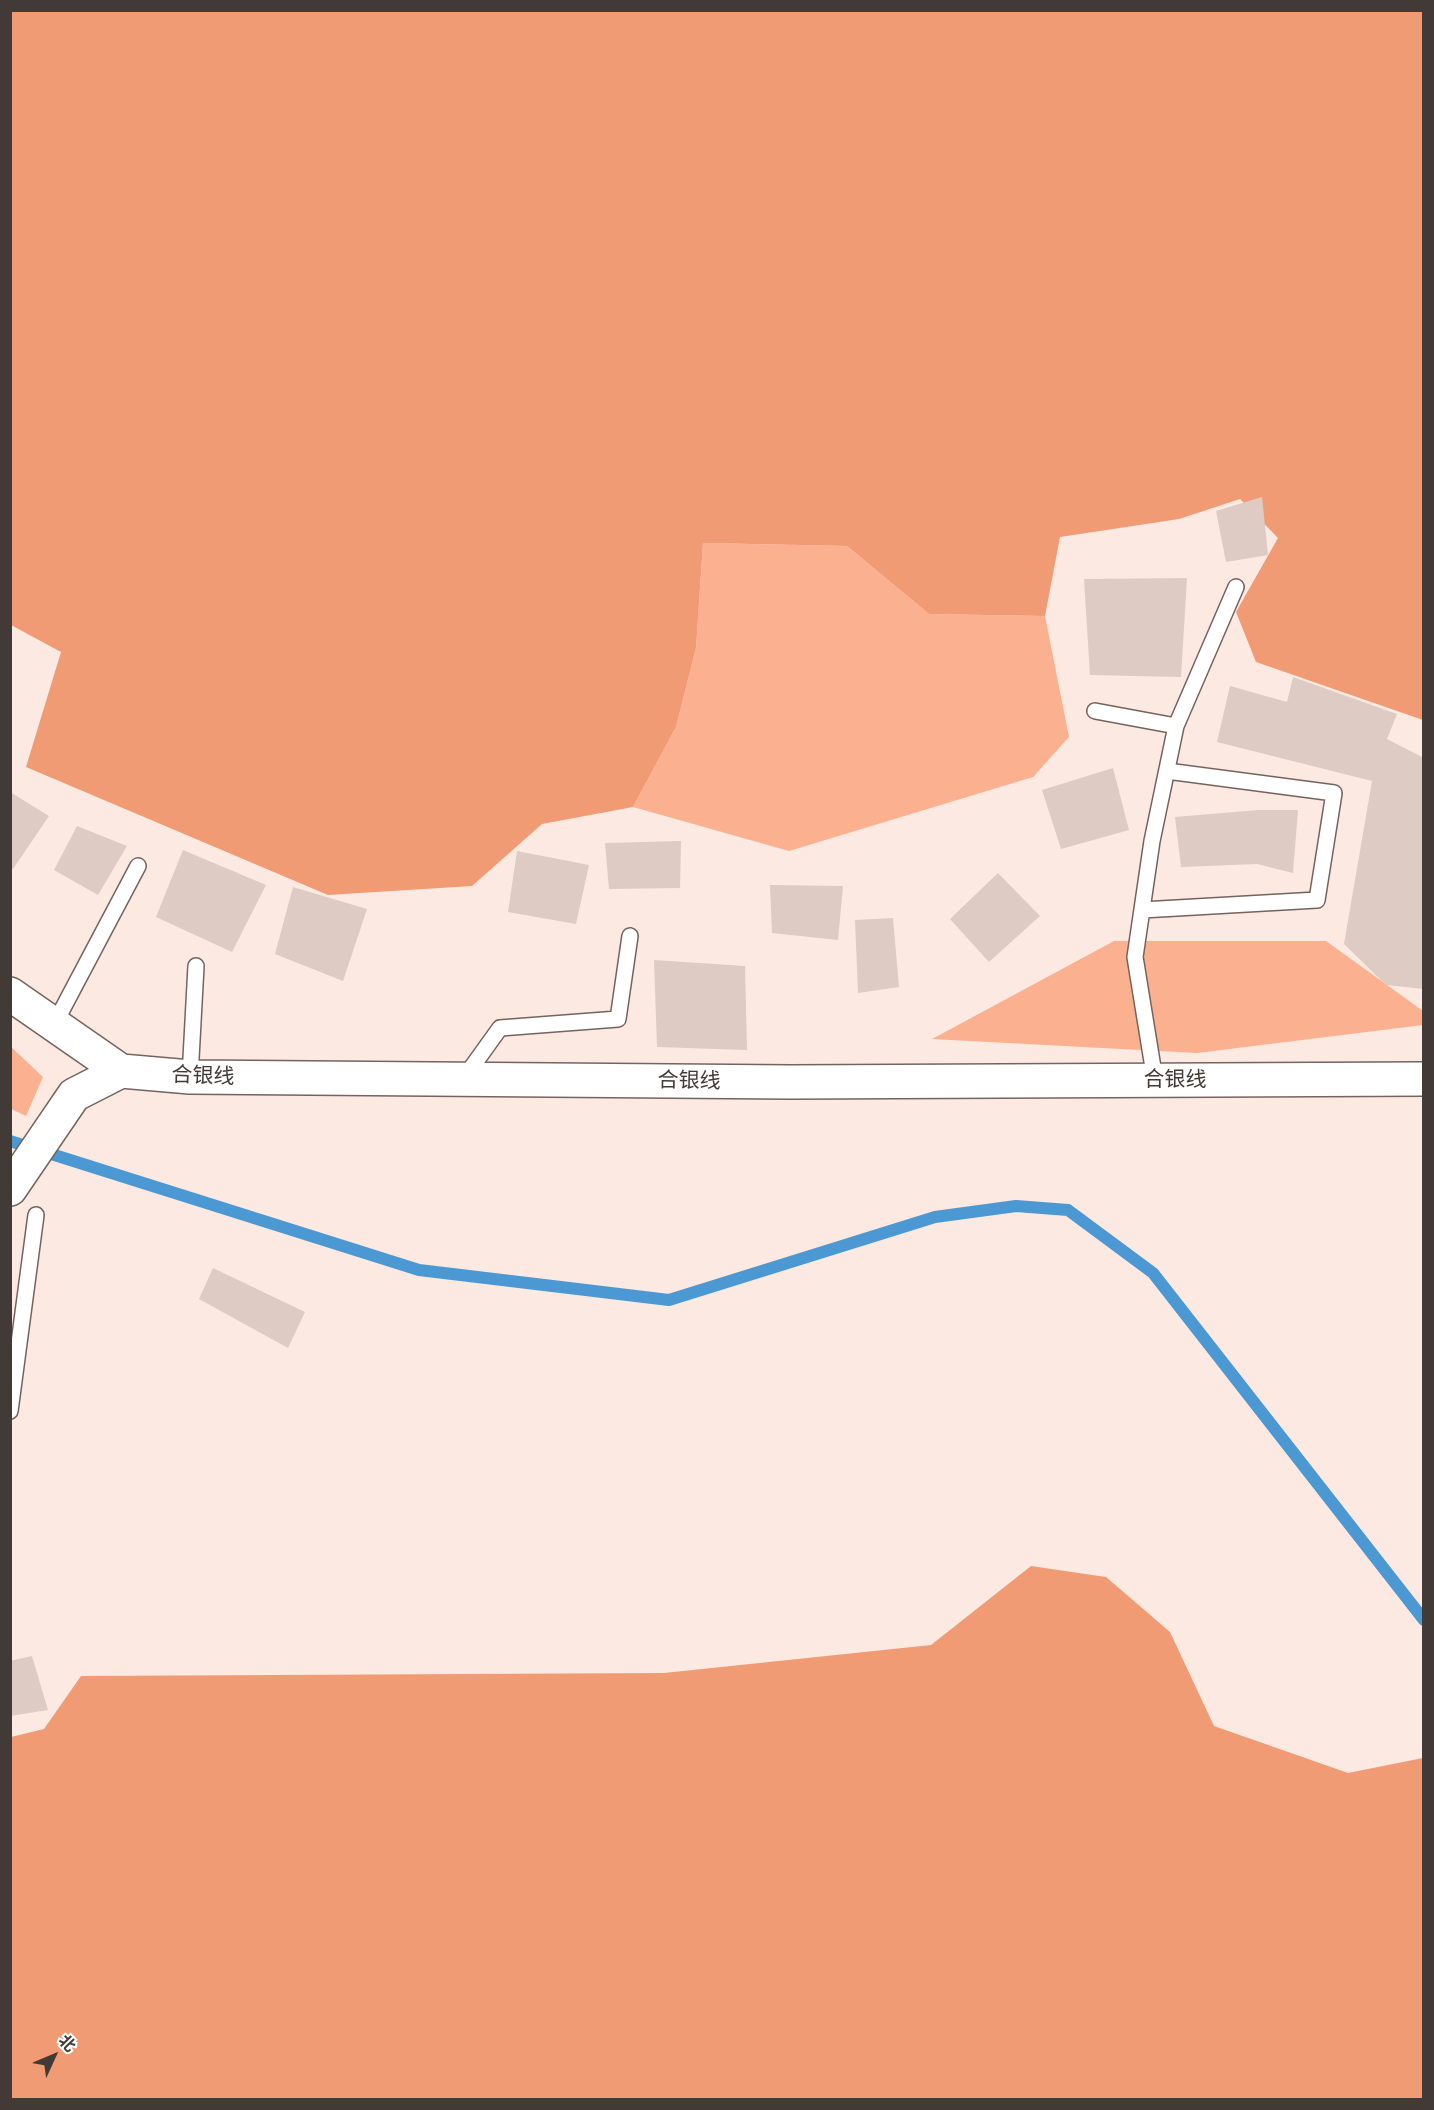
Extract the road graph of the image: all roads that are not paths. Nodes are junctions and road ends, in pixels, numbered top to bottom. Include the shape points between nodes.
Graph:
1 (1236, 586) dead end
2 (1095, 711) dead end
3 (1176, 726) junction
4 (1167, 771) junction
5 (138, 867) dead end
6 (1142, 910) junction
7 (630, 936) dead end
8 (196, 966) dead end
9 (10, 994) edge
10 (54, 1025) junction
11 (121, 1071) junction
12 (190, 1077) junction
13 (463, 1079) junction
14 (1424, 1079) edge
15 (1155, 1080) junction
16 (10, 1188) edge
17 (36, 1215) dead end
18 (10, 1411) edge

1 - 3 lane
2 - 3 lane
3 - 4 lane
4 - 6 lane
4 - 6 lane via 1334,793 1317,900
5 - 10 lane
6 - 15 lane via 1135,957
7 - 13 lane via 618,1020 500,1028
8 - 12 lane
9 - 10 street
10 - 11 street
11 - 12 street, 合银线
11 - 16 street via 74,1095
12 - 13 street, 合银线
13 - 15 street, 合银线
14 - 15 street, 合银线
17 - 18 lane

